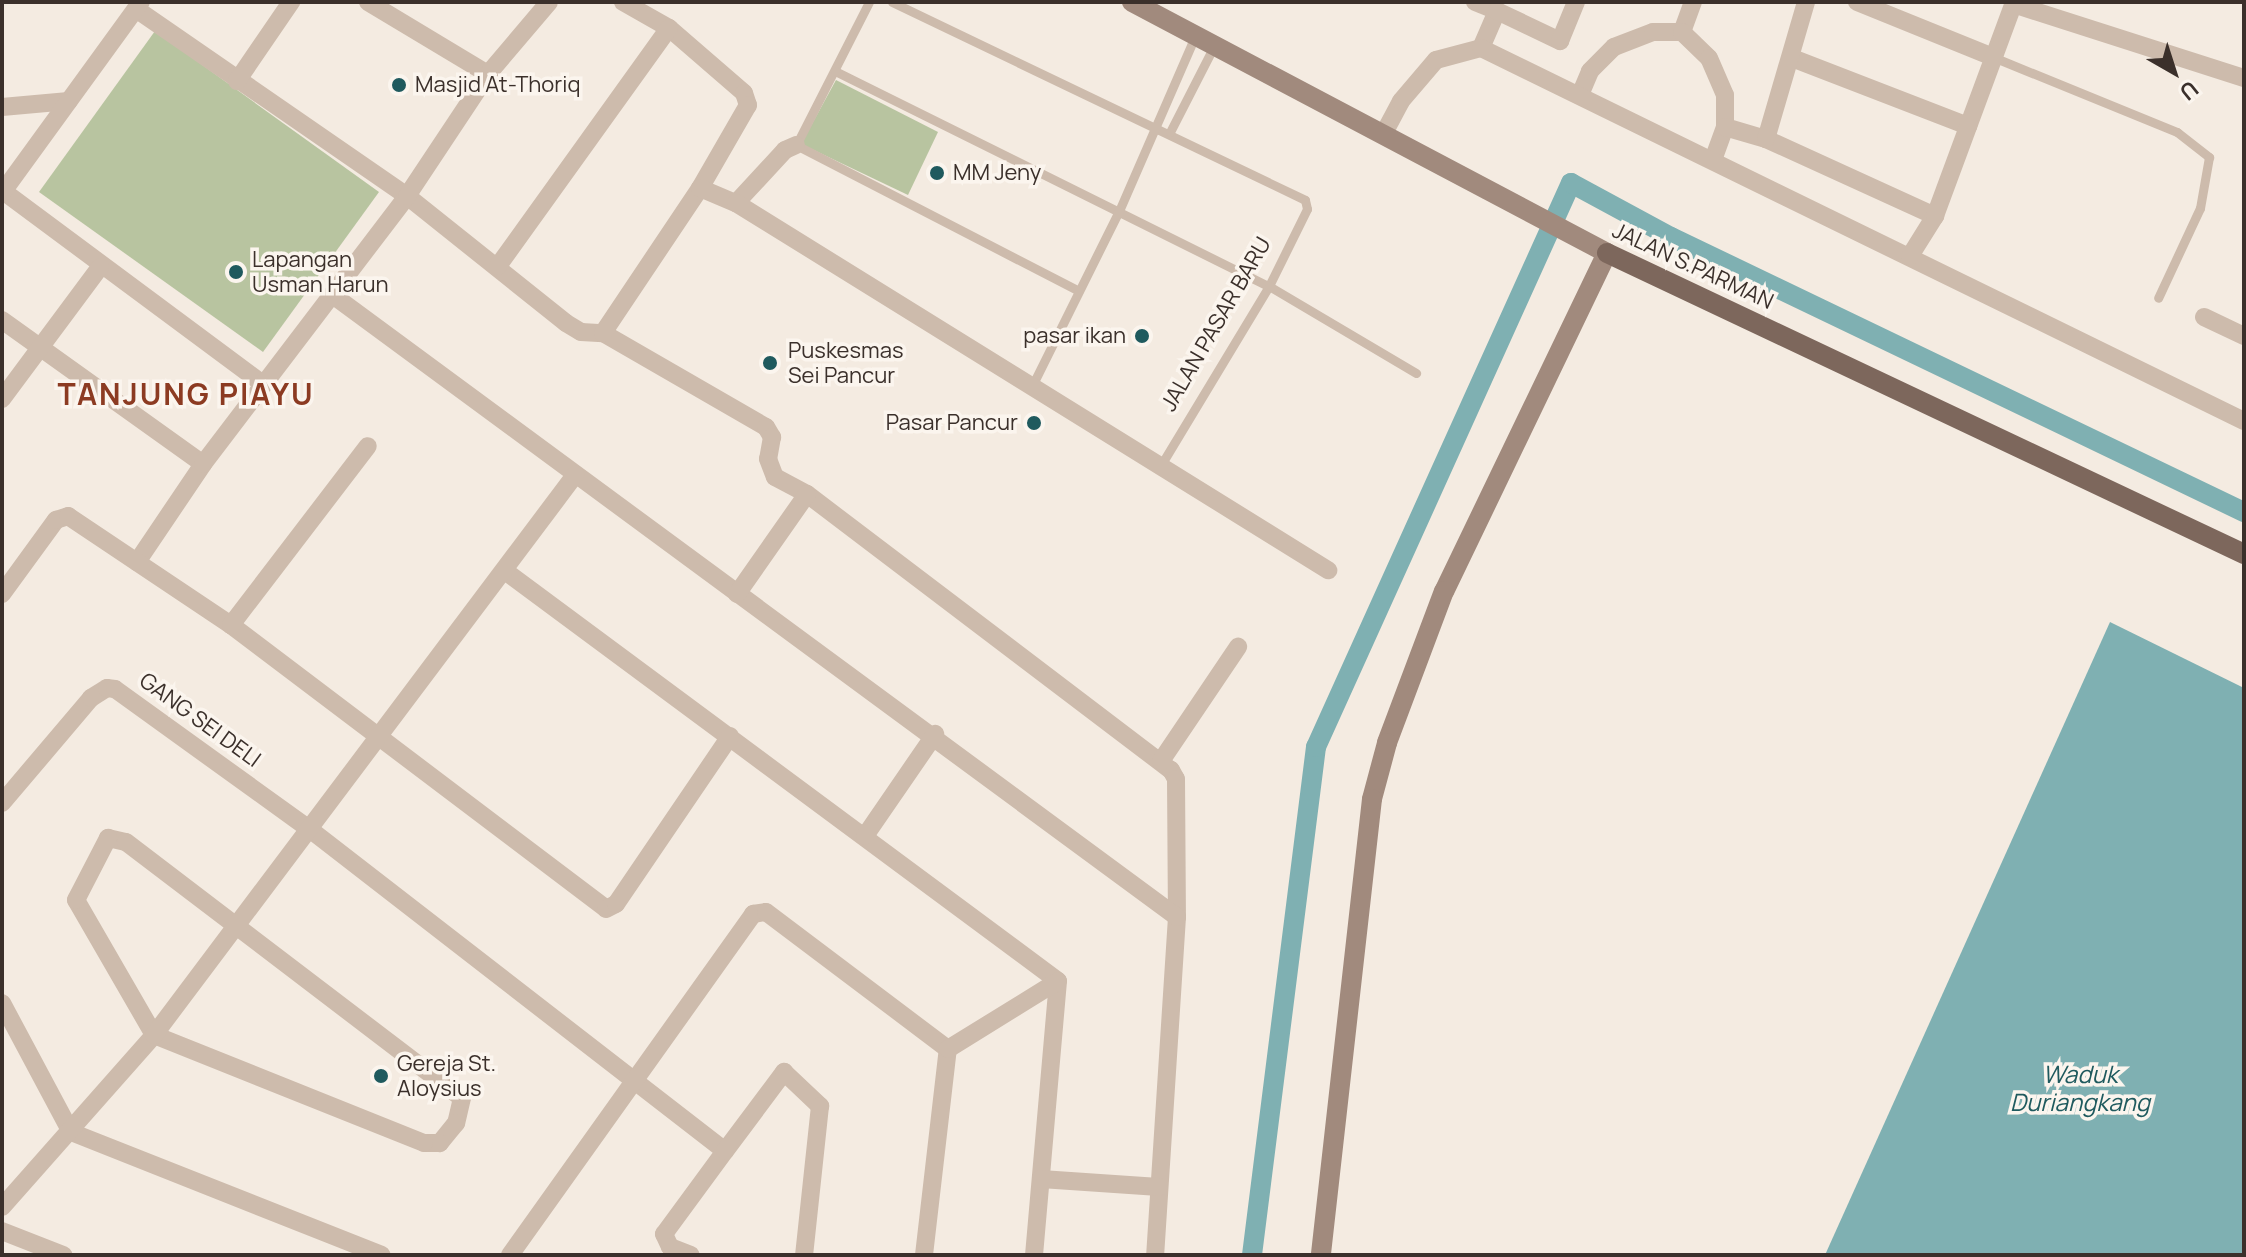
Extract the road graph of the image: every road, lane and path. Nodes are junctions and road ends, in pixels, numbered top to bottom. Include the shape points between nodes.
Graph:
1 (291, 2) edge
2 (368, 2) edge
3 (549, 2) edge
4 (623, 2) edge
5 (869, 2) edge
6 (892, 2) edge
7 (1132, 2) edge
8 (1475, 2) edge
9 (1576, 2) edge
10 (1693, 2) edge
11 (1806, 2) edge
12 (1857, 2) edge
13 (2014, 3) edge
14 (138, 6) edge
15 (1497, 11) junction
16 (669, 28) junction
17 (1682, 32) junction
18 (1195, 35) junction
19 (1214, 44) junction
20 (1481, 48) junction
21 (1993, 57) junction
22 (1792, 58) junction
23 (835, 71) junction
24 (488, 74) junction
25 (2244, 78) edge
26 (237, 81) junction
27 (1580, 95) junction
28 (69, 101) junction
29 (2, 107) edge
30 (1155, 125) junction
31 (1968, 126) junction
32 (1725, 127) junction
33 (1170, 132) junction
34 (1383, 135) junction
35 (1766, 139) junction
36 (796, 145) junction
37 (1714, 157) junction
38 (700, 188) junction
39 (3, 192) edge
40 (407, 196) junction
41 (736, 203) junction
42 (1119, 211) junction
43 (1935, 216) junction
44 (1607, 253) junction
45 (1910, 256) junction
46 (498, 266) junction
47 (100, 267) junction
48 (1269, 286) junction
49 (1079, 291) junction
50 (334, 296) junction
51 (2158, 298) dead end
52 (2204, 317) dead end
53 (2, 320) edge
54 (603, 333) junction
55 (2244, 336) edge
56 (39, 349) junction
57 (1416, 373) dead end
58 (263, 384) junction
59 (1031, 388) junction
60 (2, 399) edge
61 (2244, 421) edge
62 (368, 446) dead end
63 (203, 464) junction
64 (1159, 468) junction
65 (575, 475) junction
66 (807, 494) junction
67 (2244, 554) edge
68 (137, 562) junction
69 (1328, 570) dead end
70 (505, 571) junction
71 (2, 594) edge
72 (737, 594) junction
73 (231, 625) junction
74 (1238, 647) dead end
75 (935, 734) junction
76 (730, 736) junction
77 (380, 741) junction
78 (1161, 761) junction
79 (3, 798) edge
80 (312, 831) junction
81 (865, 836) junction
82 (1177, 917) junction
83 (238, 927) junction
84 (1058, 981) junction
85 (2, 1003) edge
86 (154, 1035) junction
87 (948, 1049) junction
88 (631, 1081) junction
89 (71, 1132) junction
90 (725, 1151) junction
91 (1041, 1179) junction
92 (1159, 1187) junction
93 (2, 1207) edge
94 (2, 1231) edge
95 (63, 1255) edge
96 (381, 1255) edge
97 (510, 1255) edge
98 (691, 1255) edge
99 (804, 1255) edge
100 (924, 1255) edge
101 (1034, 1255) edge
102 (1155, 1255) edge
103 (1321, 1255) edge

1 - 26 street
2 - 24 street
3 - 24 street
4 - 16 street
5 - 23 lane
6 - 30 lane
7 - 18 street, JALAN S.PARMAN
8 - 15 street
9 - 15 street via 1560,41
10 - 17 street
11 - 22 street
12 - 21 street
13 - 21 street
13 - 25 street
14 - 26 street
14 - 28 street
15 - 20 street
16 - 38 street via 736,83 748,105
16 - 46 street
17 - 27 street via 1653,32 1614,47 1590,71
17 - 32 street via 1698,43 1719,75
18 - 19 street, JALAN S.PARMAN
18 - 30 lane
19 - 33 lane
19 - 34 street, JALAN S.PARMAN
20 - 27 street
20 - 34 street via 1436,60 1401,101
21 - 31 street
21 - 51 lane via 2177,132 2209,157 2200,208
22 - 31 street
22 - 35 street
23 - 36 lane
23 - 42 lane
24 - 40 street
26 - 40 street
27 - 37 street
28 - 29 street
28 - 39 street
30 - 33 lane
30 - 42 lane
31 - 43 street
32 - 35 street
32 - 37 street
33 - 48 lane, JALAN PASAR BARU via 1305,200 1307,209
34 - 44 street, JALAN S.PARMAN
35 - 43 street
36 - 41 street via 785,150
36 - 49 lane
37 - 45 street
38 - 41 street
38 - 54 street
39 - 47 street
40 - 46 street
40 - 50 street
41 - 59 street
42 - 48 lane
42 - 49 lane
43 - 45 street
44 - 67 main road, JALAN S.PARMAN
44 - 103 street via 1444,591 1387,743 1372,799
45 - 61 street
46 - 54 street via 566,323 581,332
47 - 56 street
47 - 58 street
48 - 57 lane
48 - 64 lane, JALAN PASAR BARU
49 - 59 lane
50 - 58 street
50 - 65 street
52 - 55 street
53 - 56 street
54 - 66 street via 766,427 772,437 770,471
56 - 60 street
56 - 63 street
58 - 63 street
59 - 64 street
62 - 73 street
63 - 68 street
64 - 69 street
65 - 70 street
65 - 72 street
66 - 72 street
66 - 78 street
68 - 71 street via 63,516
68 - 73 street
70 - 76 street
70 - 77 street
72 - 75 street
73 - 77 street
74 - 78 street
75 - 81 street
75 - 82 street
76 - 77 street via 616,904 606,909
76 - 81 street
77 - 80 street
78 - 82 street via 1176,779
79 - 80 street, GANG SEI DELI via 91,698 111,688
80 - 83 street
80 - 88 street
81 - 84 street
82 - 92 street
83 - 86 street
83 - 86 street via 126,842 108,838 76,900
83 - 86 street via 462,1098 456,1123 440,1143 424,1143
84 - 87 street
84 - 91 street
85 - 89 street
86 - 89 street
87 - 88 street via 760,911
87 - 100 street
88 - 90 street
88 - 97 street
89 - 93 street
89 - 96 street
90 - 98 street via 664,1234 670,1247
90 - 99 street via 784,1072 820,1106
91 - 92 street
91 - 101 street
92 - 102 street
94 - 95 street

